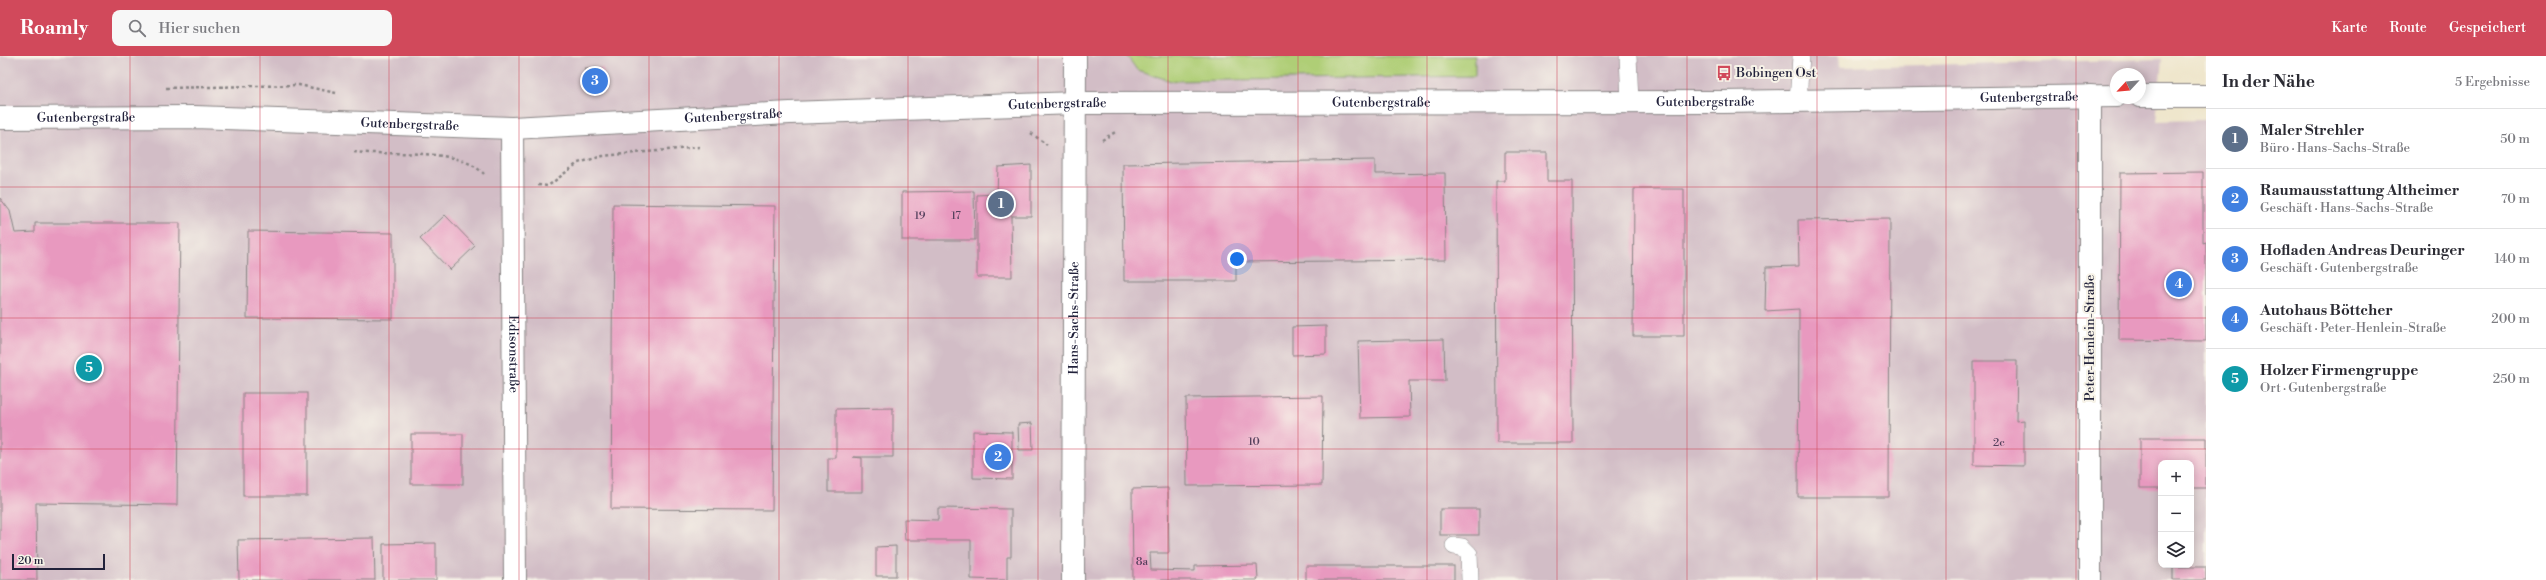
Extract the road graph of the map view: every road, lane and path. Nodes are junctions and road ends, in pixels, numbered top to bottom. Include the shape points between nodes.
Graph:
1 (1076, 56) edge
2 (1628, 56) edge
3 (1801, 56) edge
4 (164, 88) dead end
5 (340, 94) dead end
6 (2090, 96) junction
7 (2110, 96) edge
8 (2146, 96) edge
9 (2206, 96) edge
10 (1798, 101) junction
11 (1630, 102) junction
12 (1076, 103) junction
13 (0, 118) edge
14 (512, 128) junction
15 (1454, 546) dead end
16 (514, 580) edge
17 (1073, 580) edge
18 (1470, 580) edge
19 (2090, 580) edge

1 - 12 street, Hans-Sachs-Straße
2 - 11 lane
3 - 10 lane
4 - 5 path via 299,85
6 - 7 street, Gutenbergstraße
6 - 10 street, Gutenbergstraße
6 - 19 street, Peter-Henlein-Straße
8 - 9 street
10 - 11 street, Gutenbergstraße
11 - 12 street, Gutenbergstraße
12 - 14 street, Gutenbergstraße via 790,113
12 - 17 street, Hans-Sachs-Straße
13 - 14 street, Gutenbergstraße via 194,117
14 - 16 street, Edisonstraße
15 - 18 lane via 1469,554

